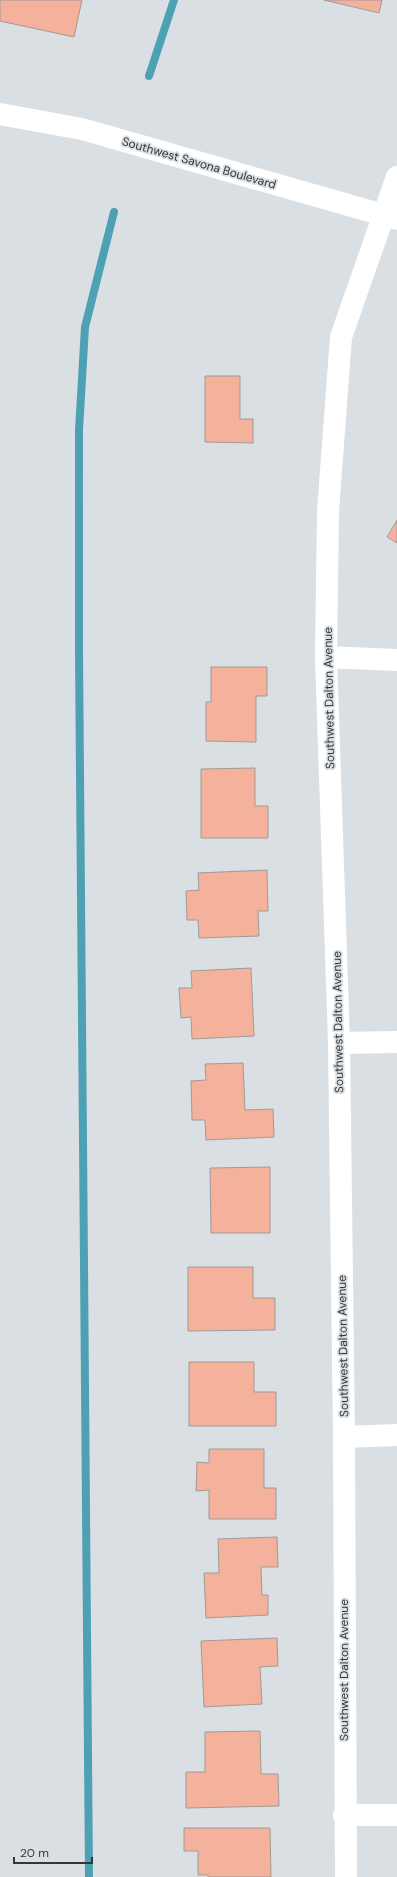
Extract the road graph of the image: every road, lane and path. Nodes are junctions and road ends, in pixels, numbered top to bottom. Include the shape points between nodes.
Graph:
1 (0, 114) edge
2 (397, 177) edge
3 (391, 218) edge
4 (326, 657) junction
5 (397, 660) edge
6 (397, 1042) edge
7 (339, 1044) junction
8 (397, 1435) edge
9 (344, 1437) junction
10 (344, 1815) junction
11 (397, 1815) edge
12 (346, 1877) edge

1 - 3 street, Southwest Savona Boulevard via 82,129
2 - 3 street, Southwest Dalton Avenue
3 - 4 street, Southwest Dalton Avenue via 341,336 328,511
4 - 5 street
4 - 7 street, Southwest Dalton Avenue
6 - 7 street
7 - 9 street, Southwest Dalton Avenue
8 - 9 street
9 - 10 street, Southwest Dalton Avenue
10 - 11 street
10 - 12 street, Southwest Dalton Avenue

